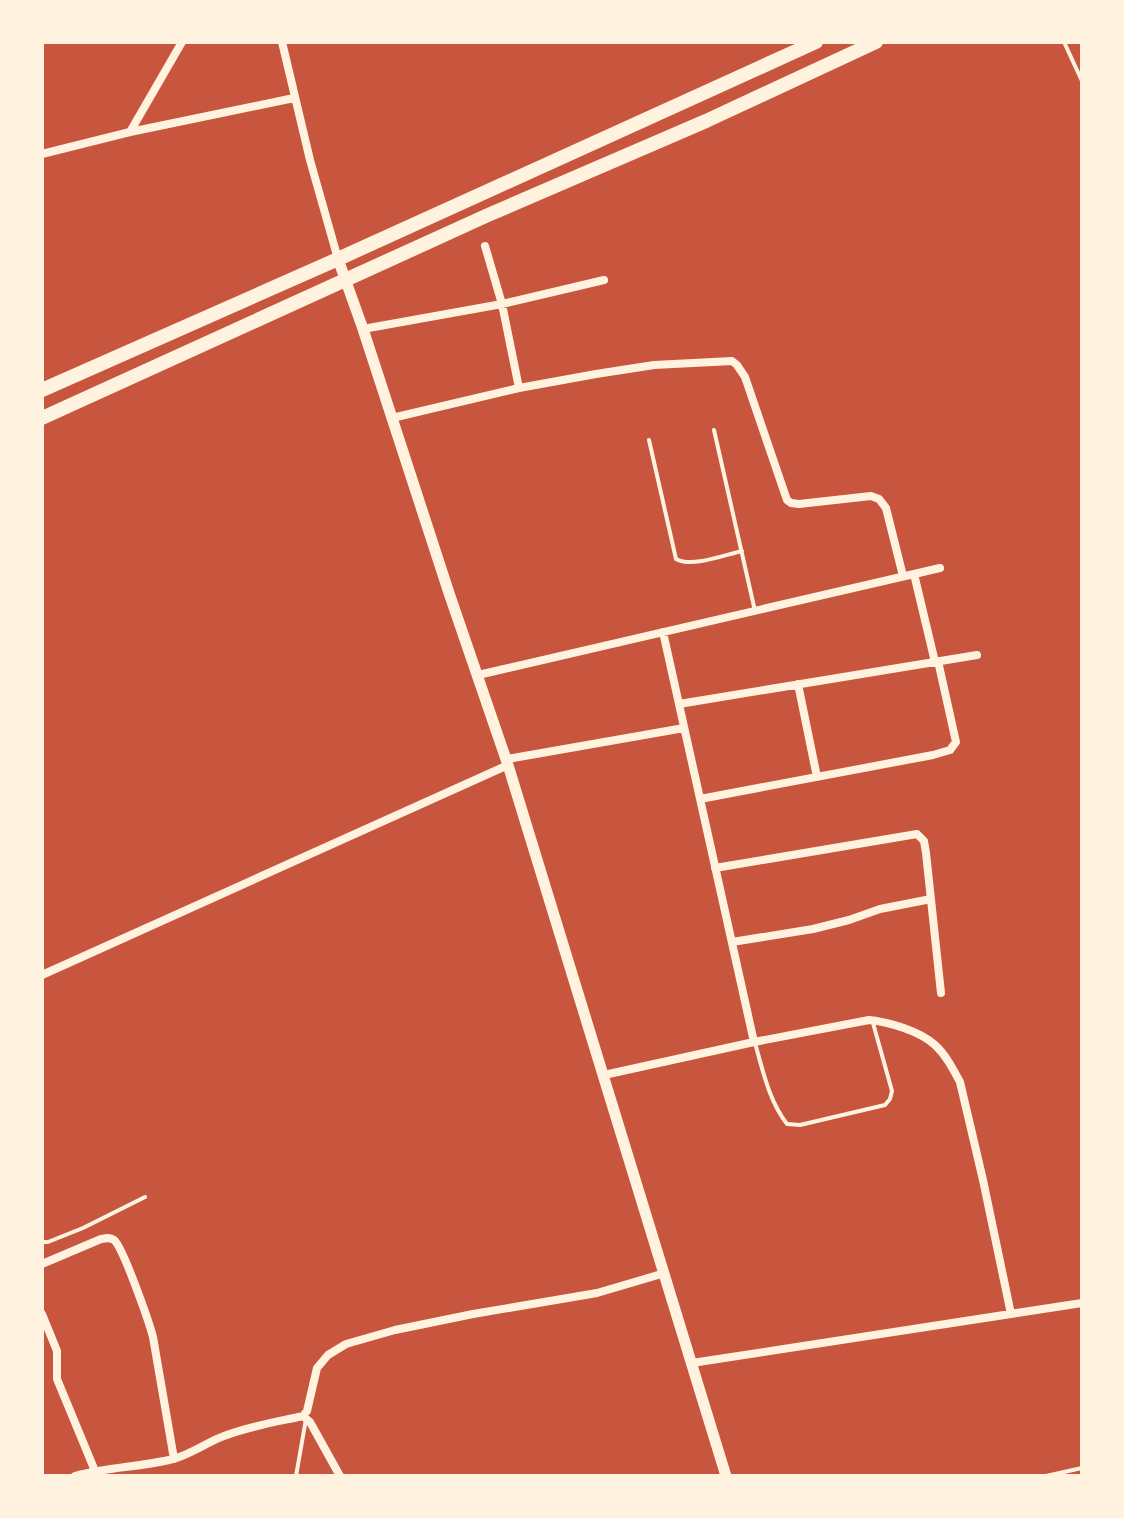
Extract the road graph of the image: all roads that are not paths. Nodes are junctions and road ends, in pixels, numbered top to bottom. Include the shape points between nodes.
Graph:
1 (182, 42) edge
2 (282, 42) edge
3 (816, 42) edge
4 (876, 42) edge
5 (1064, 42) edge
6 (1082, 81) edge
7 (294, 98) junction
8 (130, 132) junction
9 (42, 154) edge
10 (485, 246) dead end
11 (338, 259) junction
12 (345, 280) junction
13 (604, 280) dead end
14 (502, 304) junction
15 (363, 329) junction
16 (519, 388) junction
17 (42, 390) edge
18 (42, 418) edge
19 (392, 418) junction
20 (714, 430) dead end
21 (649, 440) dead end
22 (742, 551) junction
23 (940, 568) dead end
24 (914, 574) junction
25 (903, 576) junction
26 (755, 611) junction
27 (663, 632) junction
28 (977, 655) dead end
29 (937, 661) junction
30 (478, 675) junction
31 (798, 684) junction
32 (679, 704) junction
33 (684, 728) junction
34 (508, 762) junction
35 (817, 777) junction
36 (700, 799) junction
37 (715, 868) junction
38 (931, 899) junction
39 (732, 942) junction
40 (42, 975) edge
41 (941, 993) dead end
42 (872, 1021) junction
43 (754, 1042) junction
44 (604, 1075) junction
45 (145, 1197) dead end
46 (42, 1242) edge
47 (42, 1264) edge
48 (665, 1273) junction
49 (1082, 1303) edge
50 (42, 1314) edge
51 (1011, 1314) junction
52 (692, 1363) junction
53 (304, 1417) junction
54 (174, 1459) junction
55 (1082, 1468) edge
56 (95, 1471) junction
57 (75, 1476) edge
58 (296, 1476) edge
59 (340, 1476) edge
60 (726, 1476) edge
61 (1046, 1476) edge

1 - 8 street
2 - 7 street
3 - 11 main road
4 - 12 main road
5 - 6 lane
7 - 8 street
7 - 11 street
8 - 9 street
10 - 14 street
11 - 12 street
11 - 17 main road
12 - 15 street
12 - 18 main road
13 - 14 street
14 - 15 street
14 - 16 street
15 - 19 street
16 - 19 street
16 - 25 street via 654,365 732,361 745,377 787,500 799,504 879,499 886,508
19 - 30 street
20 - 22 lane
21 - 22 lane via 676,559 697,562
22 - 26 lane
23 - 24 street
24 - 25 street
24 - 29 street
25 - 26 street
26 - 27 street
27 - 30 street
27 - 32 street
28 - 29 street
29 - 31 street
29 - 35 street via 956,742 950,750
30 - 34 street
31 - 32 street
31 - 35 street
32 - 33 street
33 - 34 street
33 - 36 street
34 - 40 street
34 - 44 street
35 - 36 street
36 - 37 street
37 - 38 street via 917,834 924,841
37 - 39 street
38 - 39 street via 813,929
38 - 41 street
39 - 43 street
42 - 43 street
42 - 43 lane via 890,1099 885,1105 800,1125 787,1124 778,1113
42 - 51 street via 886,1021 933,1042 960,1082
43 - 44 street
44 - 48 street
45 - 46 lane
47 - 54 street via 101,1239 115,1241 153,1337
48 - 52 street
48 - 53 street via 597,1293 473,1314 346,1344 317,1368
49 - 51 street
50 - 56 street via 57,1351 57,1379
51 - 52 street
52 - 60 street
53 - 54 street via 246,1428
53 - 58 lane
53 - 59 street
54 - 56 street
55 - 61 lane
56 - 57 street

